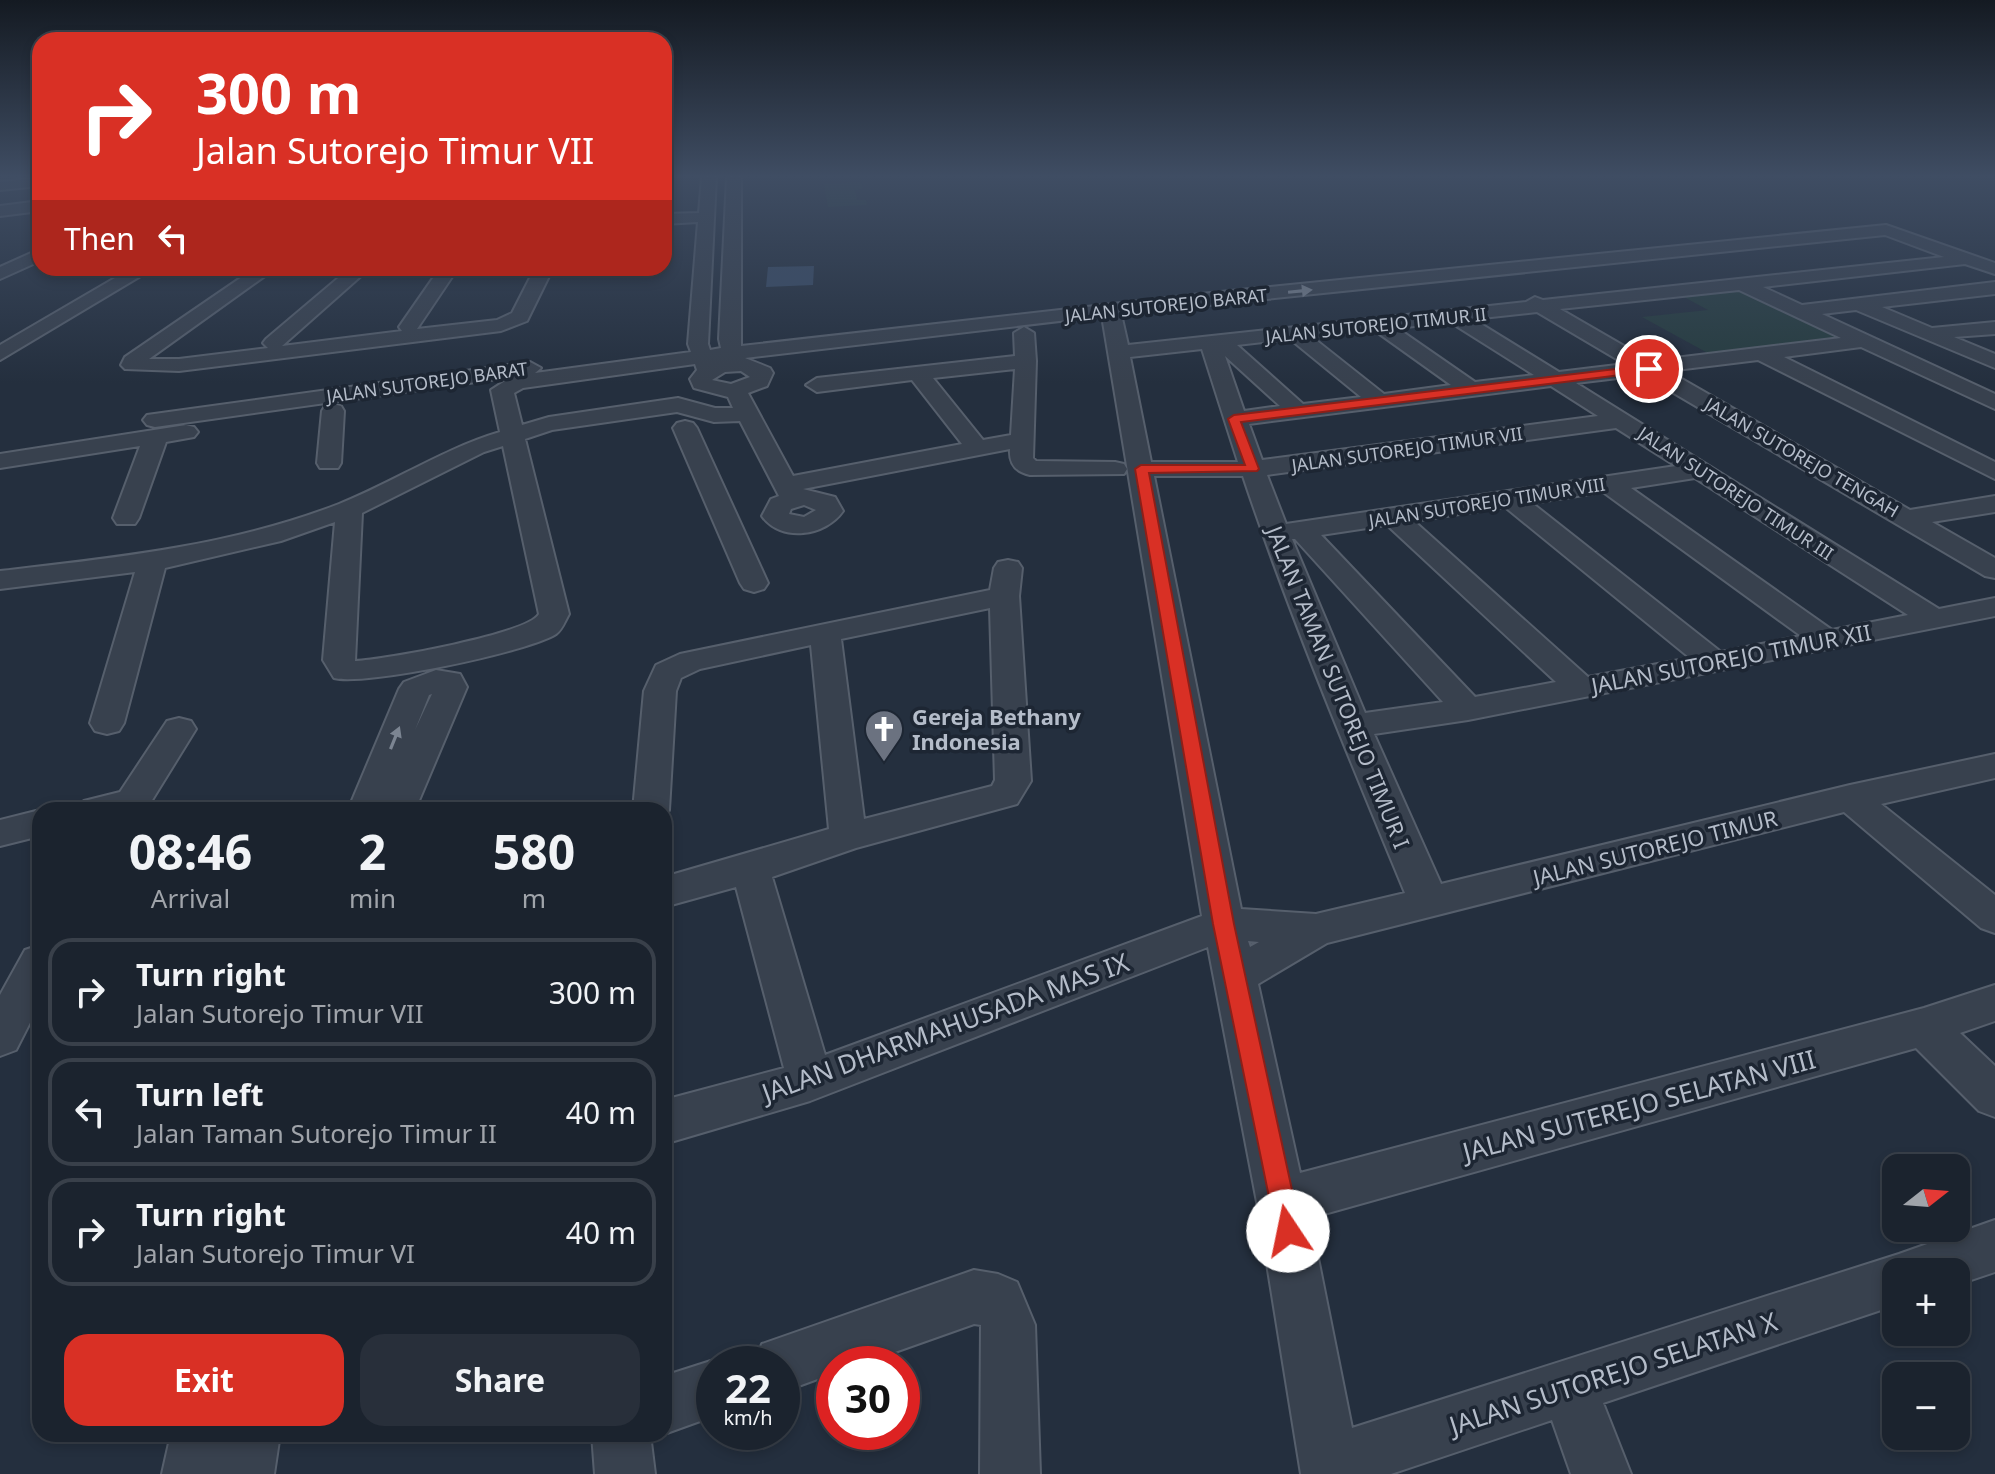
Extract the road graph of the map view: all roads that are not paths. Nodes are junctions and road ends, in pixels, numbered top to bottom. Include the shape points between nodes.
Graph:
1 (704, 246) edge
2 (732, 246) edge
3 (1740, 246) edge
4 (1931, 246) edge
5 (1673, 253) junction
6 (32, 258) edge
7 (1968, 259) junction
8 (1995, 269) edge
9 (1484, 272) junction
10 (0, 274) edge
11 (132, 276) edge
12 (255, 276) edge
13 (353, 276) edge
14 (444, 276) edge
15 (540, 276) edge
16 (1743, 285) junction
17 (1990, 291) edge
18 (1859, 304) junction
19 (1541, 306) junction
20 (1111, 310) junction
21 (1799, 311) junction
22 (1455, 316) junction
23 (1380, 325) junction
24 (1994, 328) edge
25 (413, 331) junction
26 (1024, 333) dead end
27 (1296, 334) junction
28 (1930, 334) junction
29 (1862, 341) junction
30 (1217, 343) junction
31 (278, 348) junction
32 (733, 352) junction
33 (1119, 352) junction
34 (0, 354) edge
35 (1764, 355) junction
36 (702, 357) junction
37 (1026, 361) junction
38 (1995, 362) edge
39 (1649, 369) junction
40 (919, 375) junction
41 (1561, 380) junction
42 (507, 385) junction
43 (817, 385) dead end
44 (736, 390) junction
45 (1473, 391) junction
46 (1381, 402) junction
47 (1995, 402) edge
48 (333, 411) junction
49 (1298, 411) junction
50 (749, 414) junction
51 (1234, 419) junction
52 (1624, 420) junction
53 (155, 428) junction
54 (685, 428) dead end
55 (511, 435) junction
56 (1020, 440) junction
57 (978, 449) junction
58 (0, 461) edge
59 (329, 463) dead end
60 (1128, 469) junction
61 (1253, 469) junction
62 (1700, 470) junction
63 (1995, 472) edge
64 (1607, 483) junction
65 (1510, 498) junction
66 (785, 500) junction
67 (1995, 504) edge
68 (349, 509) junction
69 (1394, 517) junction
70 (126, 518) dead end
71 (1908, 518) junction
72 (729, 525) junction
73 (1288, 532) junction
74 (152, 562) junction
75 (1995, 570) edge
76 (0, 580) edge
77 (754, 583) dead end
78 (1995, 607) edge
79 (1936, 620) junction
80 (825, 635) junction
81 (1826, 640) junction
82 (1715, 663) junction
83 (1580, 687) junction
84 (1468, 709) junction
85 (107, 723) dead end
86 (1352, 726) junction
87 (179, 729) dead end
88 (1995, 766) edge
89 (1850, 798) junction
90 (133, 802) edge
91 (369, 802) edge
92 (401, 802) edge
93 (652, 802) edge
94 (32, 825) edge
95 (0, 834) edge
96 (848, 837) junction
97 (750, 869) junction
98 (672, 890) edge
99 (1430, 904) junction
100 (1995, 917) edge
101 (1224, 924) junction
102 (1316, 930) junction
103 (1235, 976) junction
104 (32, 977) edge
105 (1995, 1003) edge
106 (1924, 1027) junction
107 (0, 1037) edge
108 (810, 1081) junction
109 (1995, 1096) edge
110 (672, 1120) edge
111 (1282, 1202) junction
112 (1995, 1246) edge
113 (1959, 1258) edge
114 (1882, 1284) edge
115 (800, 1358) edge
116 (1569, 1389) junction
117 (696, 1394) edge
118 (672, 1402) edge
119 (198, 1442) edge
120 (250, 1442) edge
121 (622, 1442) edge
122 (1330, 1470) edge
123 (192, 1474) edge
124 (244, 1474) edge
125 (625, 1474) edge
126 (1010, 1474) edge
127 (1601, 1474) edge

1 - 36 street
2 - 32 street
3 - 5 street, JALAN SUTOREJO BARAT
4 - 7 street, JALAN SUTOREJO BARAT
5 - 9 street, JALAN SUTOREJO BARAT
5 - 16 street
6 - 10 street
7 - 8 street
7 - 16 street, JALAN SUTOREJO TIMUR II
9 - 19 street, JALAN SUTOREJO TENGAH
20 -> 9 street, JALAN SUTOREJO BARAT
11 - 34 street
12 - 31 street via 132,365 247,357
13 - 31 street
14 - 25 street
15 - 25 street via 514,322
16 - 19 street, JALAN SUTOREJO TIMUR II
16 - 21 street
17 - 18 street
18 - 21 street
18 - 28 street
19 - 22 street, JALAN SUTOREJO TIMUR II
19 - 39 street, JALAN SUTOREJO TENGAH
20 - 32 street, JALAN SUTOREJO BARAT
20 - 33 street
21 - 29 street
22 - 23 street, JALAN SUTOREJO TIMUR II
22 - 41 street, JALAN SUTOREJO TIMUR III
23 - 27 street, JALAN SUTOREJO TIMUR II
23 - 45 street
24 - 28 street
25 - 31 street via 382,340
26 - 37 street
27 - 30 street, JALAN SUTOREJO TIMUR II
27 - 46 street
28 - 38 street
29 - 35 street
29 - 47 street
30 - 33 street, JALAN SUTOREJO TIMUR II
30 - 49 street
30 - 51 street, JALAN TAMAN SUTOREJO TIMUR I
32 - 36 street, JALAN SUTOREJO BARAT
32 - 44 street via 762,373 753,385
33 - 60 street
35 - 39 street
35 - 63 street
36 - 42 street
36 - 44 street via 702,383
36 - 53 street, JALAN SUTOREJO BARAT
37 - 40 street
37 - 56 street
39 - 41 street
39 - 71 street, JALAN SUTOREJO TENGAH
40 - 43 street
40 - 57 street
41 - 45 street
41 - 52 street, JALAN SUTOREJO TIMUR III
42 - 48 street
42 - 55 street via 502,390
44 - 50 street
45 - 46 street
46 - 49 street
48 - 53 street
48 - 59 street
49 - 51 street
50 - 55 street via 714,415 678,405 549,424
50 - 66 street
51 - 61 street, JALAN TAMAN SUTOREJO TIMUR I
52 - 61 street, JALAN SUTOREJO TIMUR VII
52 - 62 street, JALAN SUTOREJO TIMUR III
53 - 58 street
53 - 70 street
54 - 72 street
55 - 68 street
55 - 68 street via 554,614 547,627 515,640 345,671 339,660
56 - 57 street
56 - 60 street, JALAN SUTOREJO TIMUR VII via 1021,460 1030,468
57 - 66 street
60 - 61 street, JALAN SUTOREJO TIMUR VII
60 - 101 street
61 - 73 street, JALAN TAMAN SUTOREJO TIMUR I
62 - 64 street, JALAN SUTOREJO TIMUR VIII
62 - 79 street, JALAN SUTOREJO TIMUR III
64 - 65 street, JALAN SUTOREJO TIMUR VIII
64 - 81 street
65 - 69 street, JALAN SUTOREJO TIMUR VIII
65 - 82 street
66 - 72 street
67 - 71 street
68 - 74 street via 271,535
69 - 73 street, JALAN SUTOREJO TIMUR VIII
69 - 83 street
71 - 75 street, JALAN SUTOREJO TENGAH
72 - 77 street
73 - 84 street
73 - 86 street, JALAN TAMAN SUTOREJO TIMUR I
74 - 76 street
74 - 85 street
78 - 79 street, JALAN SUTOREJO TIMUR XII
79 - 81 street, JALAN SUTOREJO TIMUR XII
80 - 93 street via 691,661 667,672 660,691
80 - 96 street
80 - 96 street via 1006,582 1011,788 1004,795
81 - 82 street, JALAN SUTOREJO TIMUR XII
82 - 83 street, JALAN SUTOREJO TIMUR XII
83 - 84 street, JALAN SUTOREJO TIMUR XII
84 - 86 street, JALAN SUTOREJO TIMUR XII
86 - 99 street, JALAN TAMAN SUTOREJO TIMUR I
87 - 90 street
88 - 89 street, JALAN SUTOREJO TIMUR
89 - 99 street, JALAN SUTOREJO TIMUR
89 - 100 street
91 -> 92 street via 415,689 449,681 451,687
94 - 95 street
96 - 97 street
97 - 98 street
97 - 108 street
99 - 102 street, JALAN SUTOREJO TIMUR
101 - 102 street, JALAN SUTOREJO TIMUR
101 - 103 street
101 - 108 street, JALAN DHARMAHUSADA MAS IX
102 - 103 street, JALAN SUTOREJO TIMUR
103 - 111 street
104 - 107 street
105 - 106 street, JALAN SUTEREJO SELATAN VIII
106 - 109 street
106 - 111 street, JALAN SUTEREJO SELATAN VIII
108 - 110 street, JALAN DHARMAHUSADA MAS IX
111 - 122 street
112 - 113 street
114 - 116 street, JALAN SUTOREJO SELATAN X
115 - 126 street via 974,1297 998,1301 1008,1325
116 - 122 street, JALAN SUTOREJO SELATAN X
116 - 127 street
117 - 118 street
119 - 123 street
120 - 124 street
121 - 125 street

